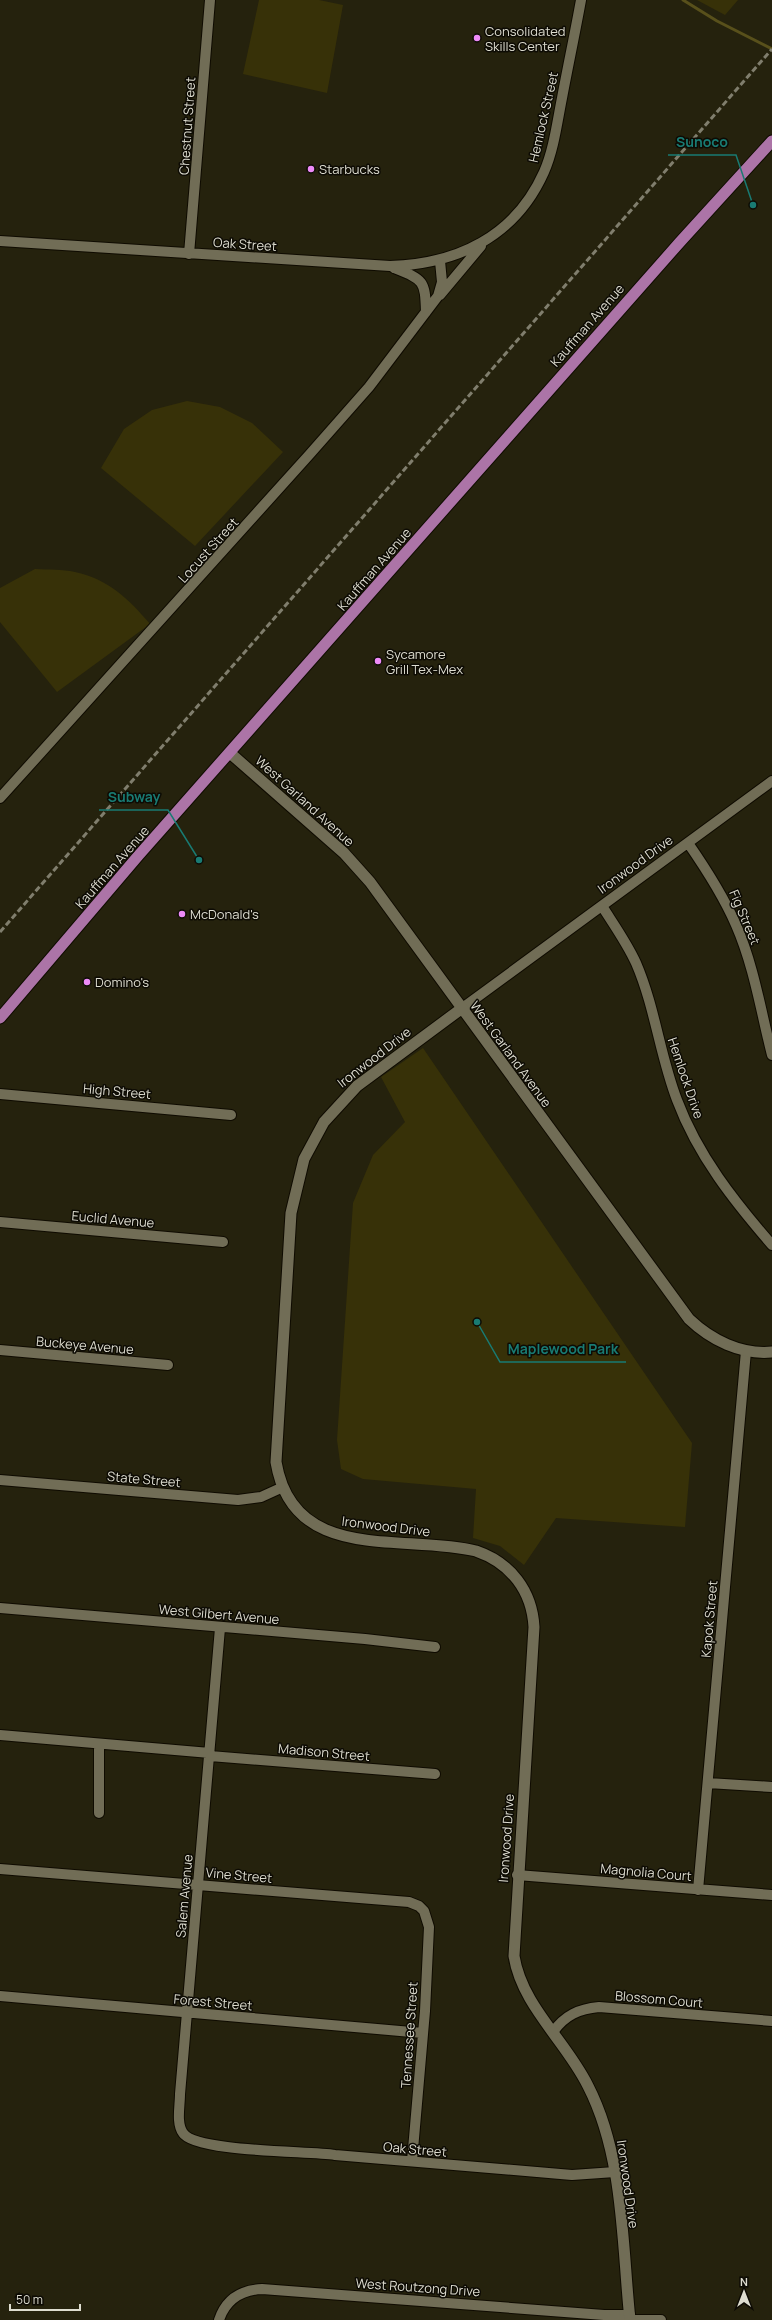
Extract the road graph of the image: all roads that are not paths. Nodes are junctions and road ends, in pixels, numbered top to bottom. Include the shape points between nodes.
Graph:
1 (210, 0) edge
2 (581, 0) edge
3 (772, 141) edge
4 (0, 241) edge
5 (484, 241) junction
6 (189, 254) junction
7 (440, 261) junction
8 (390, 266) junction
9 (438, 296) junction
10 (426, 312) junction
11 (230, 753) junction
12 (772, 781) edge
13 (0, 798) edge
14 (688, 843) junction
15 (602, 906) junction
16 (461, 1009) junction
17 (0, 1018) edge
18 (772, 1055) edge
19 (0, 1094) edge
20 (231, 1115) dead end
21 (0, 1222) edge
22 (223, 1242) dead end
23 (772, 1245) edge
24 (0, 1350) edge
25 (746, 1350) junction
26 (772, 1352) edge
27 (168, 1365) dead end
28 (0, 1480) edge
29 (283, 1487) junction
30 (0, 1608) edge
31 (220, 1628) junction
32 (435, 1647) dead end
33 (0, 1735) edge
34 (99, 1744) junction
35 (210, 1754) junction
36 (435, 1774) dead end
37 (708, 1783) junction
38 (772, 1787) edge
39 (99, 1813) dead end
40 (0, 1869) edge
41 (517, 1874) junction
42 (199, 1884) junction
43 (698, 1890) junction
44 (772, 1895) edge
45 (424, 1911) joint
46 (0, 1996) edge
47 (187, 2013) junction
48 (772, 2021) edge
49 (553, 2032) junction
50 (423, 2033) junction
51 (212, 2146) joint
52 (412, 2161) junction
53 (615, 2172) junction
54 (631, 2318) edge
55 (220, 2320) edge
56 (661, 2320) edge

1 - 6 street, Chestnut Street
2 - 5 street, Hemlock Street via 554,141 545,170 517,213
3 - 11 main road, Kauffman Avenue
4 - 6 street, Oak Street
5 - 7 street, Oak Street via 466,252
5 - 9 street, Locust Street
6 - 8 street, Oak Street
7 - 8 street, Oak Street
7 - 9 street, Locust Street via 442,282
8 - 10 street via 418,279 424,285
9 - 10 street, Locust Street
10 - 13 street, Locust Street via 369,387 206,572
11 - 16 street, West Garland Avenue via 356,865
11 - 17 main road, Kauffman Avenue
12 - 14 street, Ironwood Drive
14 - 15 street, Ironwood Drive
14 - 18 street, Fig Street via 716,884 737,926 746,951
15 - 16 street, Ironwood Drive
15 - 23 street, Hemlock Drive via 637,965 672,1086 700,1150 739,1207
16 - 25 street, West Garland Avenue via 684,1314 711,1337
16 - 29 street, Ironwood Drive via 357,1086 317,1134 300,1169 291,1213 275,1453
19 - 20 street, High Street
21 - 22 street, Euclid Avenue
24 - 27 street, Buckeye Avenue
25 - 26 street, West Garland Avenue
25 - 37 street, Kapok Street
28 - 29 street, State Street via 238,1500 261,1497
29 - 41 street, Ironwood Drive via 302,1514 330,1533 352,1539 476,1551 504,1565 523,1588 531,1607 534,1627
30 - 31 street, West Gilbert Avenue
31 - 32 street, West Gilbert Avenue
31 - 35 street, Salem Avenue
33 - 34 street, Madison Street
34 - 35 street, Madison Street
34 - 39 street
35 - 36 street, Madison Street
35 - 42 street, Salem Avenue
37 - 38 street
37 - 43 street, Kapok Street
40 - 42 street, Vine Street
41 - 43 street, Magnolia Court
41 - 49 street, Ironwood Drive via 514,1945 516,1968 524,1990
42 - 45 street, Vine Street via 409,1902
42 - 47 street, Salem Avenue
43 - 44 street, Magnolia Court
45 - 50 street, Tennessee Street via 429,1927
46 - 47 street, Forest Street
47 - 50 street, Forest Street
47 - 51 street, Salem Avenue via 180,2126 183,2134 193,2142
48 - 49 street, Blossom Court via 599,2007 573,2013
49 - 53 street, Ironwood Drive via 589,2086 606,2129
50 - 52 street, Tennessee Street
51 - 52 street, Oak Street
52 - 53 street, Oak Street via 572,2175
53 - 54 street, Ironwood Drive
54 - 55 street, West Routzong Drive via 262,2289 251,2290 234,2298 227,2305
54 - 56 street, West Routzong Drive

